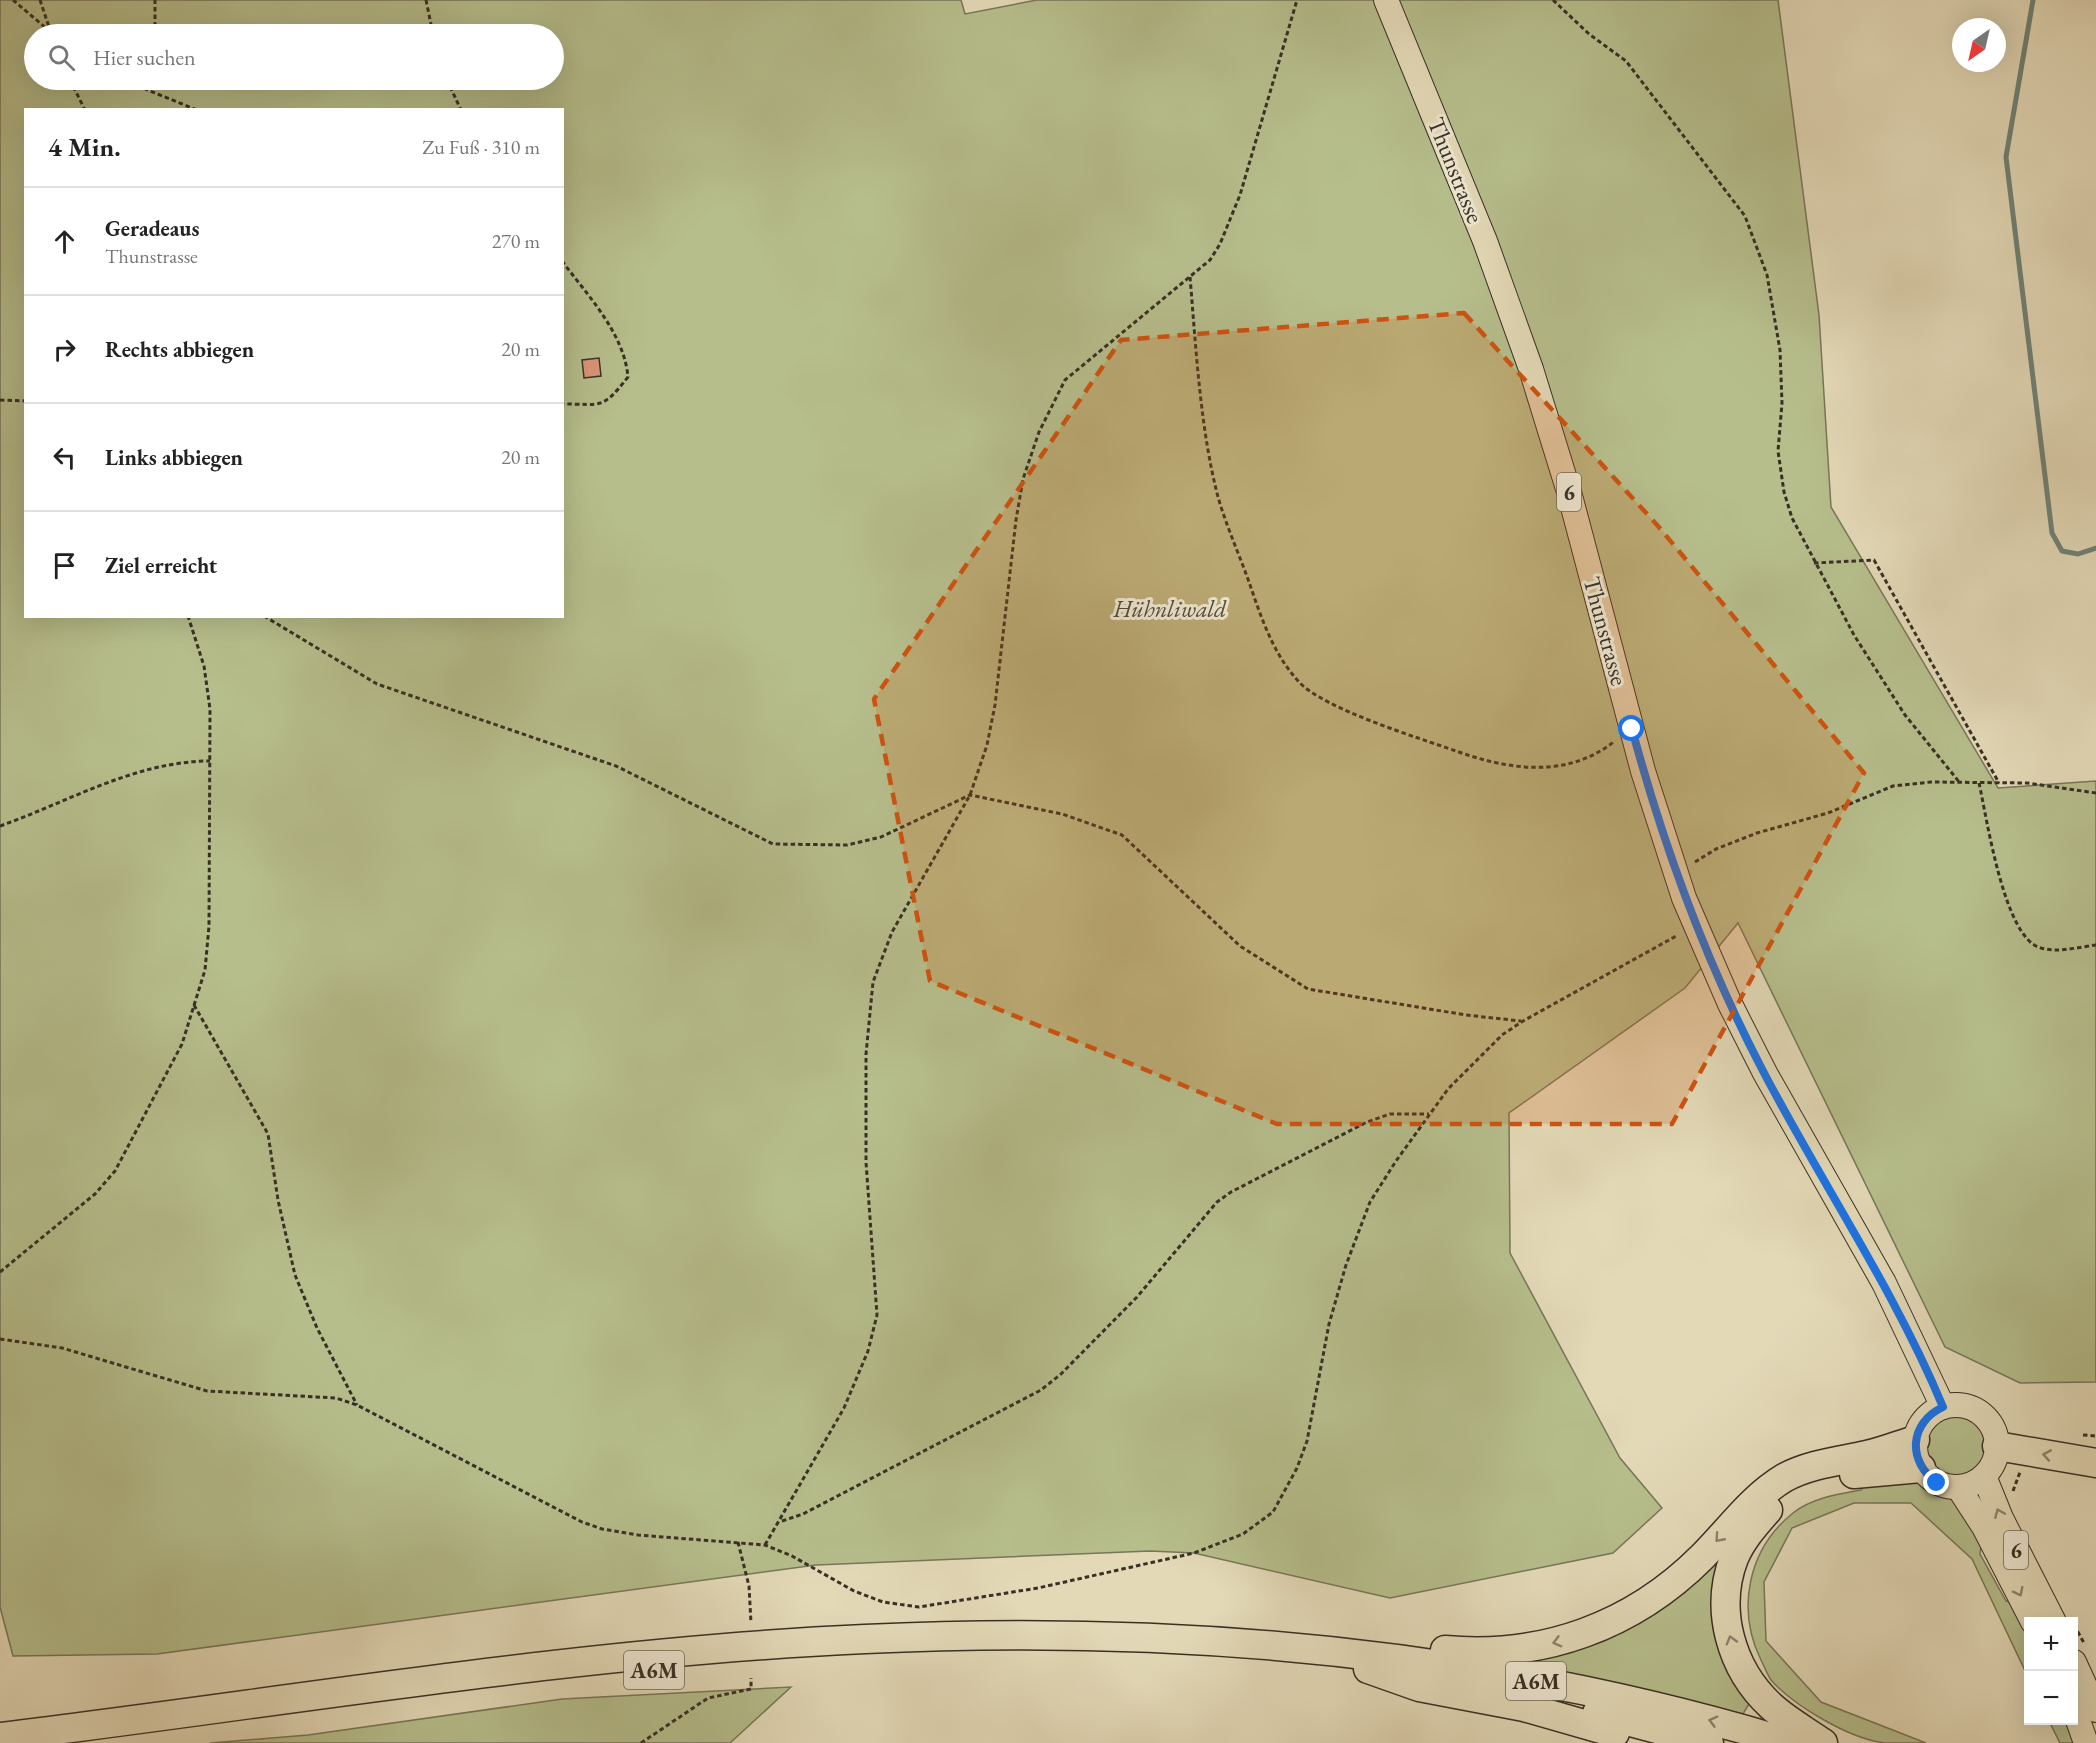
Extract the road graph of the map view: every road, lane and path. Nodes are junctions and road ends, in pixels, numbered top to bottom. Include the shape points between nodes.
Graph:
1 (13, 0) edge
2 (39, 0) edge
3 (155, 0) edge
4 (426, 0) edge
5 (1297, 0) edge
6 (1386, 0) edge
7 (1553, 0) edge
8 (41, 24) edge
9 (48, 24) edge
10 (155, 24) edge
11 (431, 24) edge
12 (75, 90) edge
13 (152, 90) edge
14 (452, 90) edge
15 (84, 108) edge
16 (193, 108) edge
17 (460, 108) edge
18 (564, 264) edge
19 (1190, 276) junction
20 (0, 400) edge
21 (24, 400) edge
22 (564, 404) edge
23 (1815, 563) junction
24 (189, 618) edge
25 (267, 618) edge
26 (1619, 733) junction
27 (1616, 752) dead end
28 (210, 761) junction
29 (1960, 783) junction
30 (1979, 783) junction
31 (1999, 783) junction
32 (2096, 793) edge
33 (970, 795) junction
34 (0, 826) edge
35 (1674, 872) junction
36 (1682, 930) junction
37 (2096, 945) edge
38 (194, 1005) junction
39 (1523, 1021) junction
40 (1430, 1114) junction
41 (0, 1272) edge
42 (0, 1339) edge
43 (357, 1405) junction
44 (1943, 1407) junction
45 (1915, 1440) junction
46 (1997, 1446) junction
47 (2096, 1463) edge
48 (1921, 1468) junction
49 (1984, 1476) junction
50 (1958, 1487) junction
51 (780, 1521) junction
52 (738, 1542) junction
53 (765, 1545) junction
54 (2030, 1617) edge
55 (2051, 1617) edge
56 (751, 1631) dead end
57 (1278, 1646) junction
58 (1368, 1669) junction
59 (2077, 1671) edge
60 (751, 1678) dead end
61 (2096, 1710) edge
62 (2078, 1722) edge
63 (0, 1737) edge
64 (64, 1743) edge
65 (641, 1743) edge
66 (1641, 1743) edge
67 (1709, 1743) edge
68 (1790, 1743) edge
69 (1823, 1743) edge
70 (2086, 1743) edge

1 - 8 path
2 - 9 path
3 - 10 path
4 - 11 path
5 - 19 path via 1240,195 1220,244 1210,260
6 - 26 main road, Thunstrasse / 6 via 1520,336 1569,492
7 - 23 path via 1589,34 1626,61 1745,216 1767,275 1780,350 1782,404 1778,451 1784,492 1792,518
12 - 15 path
13 - 16 path
14 - 17 path
18 - 22 path via 609,325 626,357 628,377 610,400 599,404
19 - 26 path via 1199,384 1218,496 1270,640 1299,683 1322,699 1399,731 1491,763 1526,769 1567,766 1602,751
19 - 33 path via 1065,380 1039,432 1023,479 1016,520 995,705 987,746
20 - 21 path
23 - 29 path via 1854,635 1905,715
23 - 31 path via 1874,560
24 - 28 path via 204,666 210,709
25 - 33 path via 377,684 616,766 772,844 847,845 881,837
26 - 27 path
26 - 35 main road, Thunstrasse / 6
28 - 34 path via 182,761 143,770
28 - 38 path via 209,926 205,970
29 - 30 path
29 - 35 path via 1893,786 1828,813 1757,832
30 - 31 path
30 - 37 path via 2007,905 2019,930 2038,948
31 - 32 path
33 - 39 path via 1062,814 1122,835 1240,946 1308,989
33 - 51 path via 892,932 873,982 866,1054 866,1162 877,1315 868,1351 844,1408
35 - 36 main road, Thunstrasse / 6
36 - 39 path
36 - 44 main road, Thunstrasse / 6 via 1884,1283
38 - 41 path via 182,1044 115,1171 95,1194
38 - 43 path via 268,1134 295,1275
39 - 40 path via 1483,1053
40 - 51 path via 1390,1114 1367,1122 1231,1192 1205,1216 1137,1297 1041,1390 803,1514
40 - 53 path via 1375,1194 1358,1229 1329,1324 1307,1441 1297,1468 1273,1512 1243,1534 1194,1553 1038,1588 919,1607 884,1602 854,1591
42 - 43 path via 62,1348 207,1391 336,1398
43 - 52 path via 582,1522 638,1535
44 - 45 main road via 1924,1419
44 - 46 main road via 1956,1405 1980,1413 1989,1422
45 - 48 main road
45 -> 57 highway via 1811,1467 1785,1478 1758,1497 1703,1556 1652,1600 1594,1630 1556,1643 1466,1652 1298,1636
47 -> 46 highway
46 - 49 main road
48 - 50 main road via 1937,1483
69 -> 48 highway via 1771,1706 1739,1665 1725,1611 1734,1558 1762,1516 1794,1492 1817,1482 1855,1474
49 - 50 main road
55 -> 49 main road, 6
50 -> 54 main road, 6 via 1984,1527
51 - 53 path
52 - 53 path
52 - 56 path via 749,1586
57 - 63 highway, A6M via 1084,1635 860,1639 574,1662
68 -> 57 highway, A6M via 1540,1681 1370,1655
58 - 64 highway, A6M via 1130,1651 861,1653 504,1685
58 - 66 highway via 1419,1687 1579,1721
58 - 67 highway, A6M via 1554,1702
59 - 61 main road
60 - 65 path via 751,1689 708,1698
62 - 70 main road

